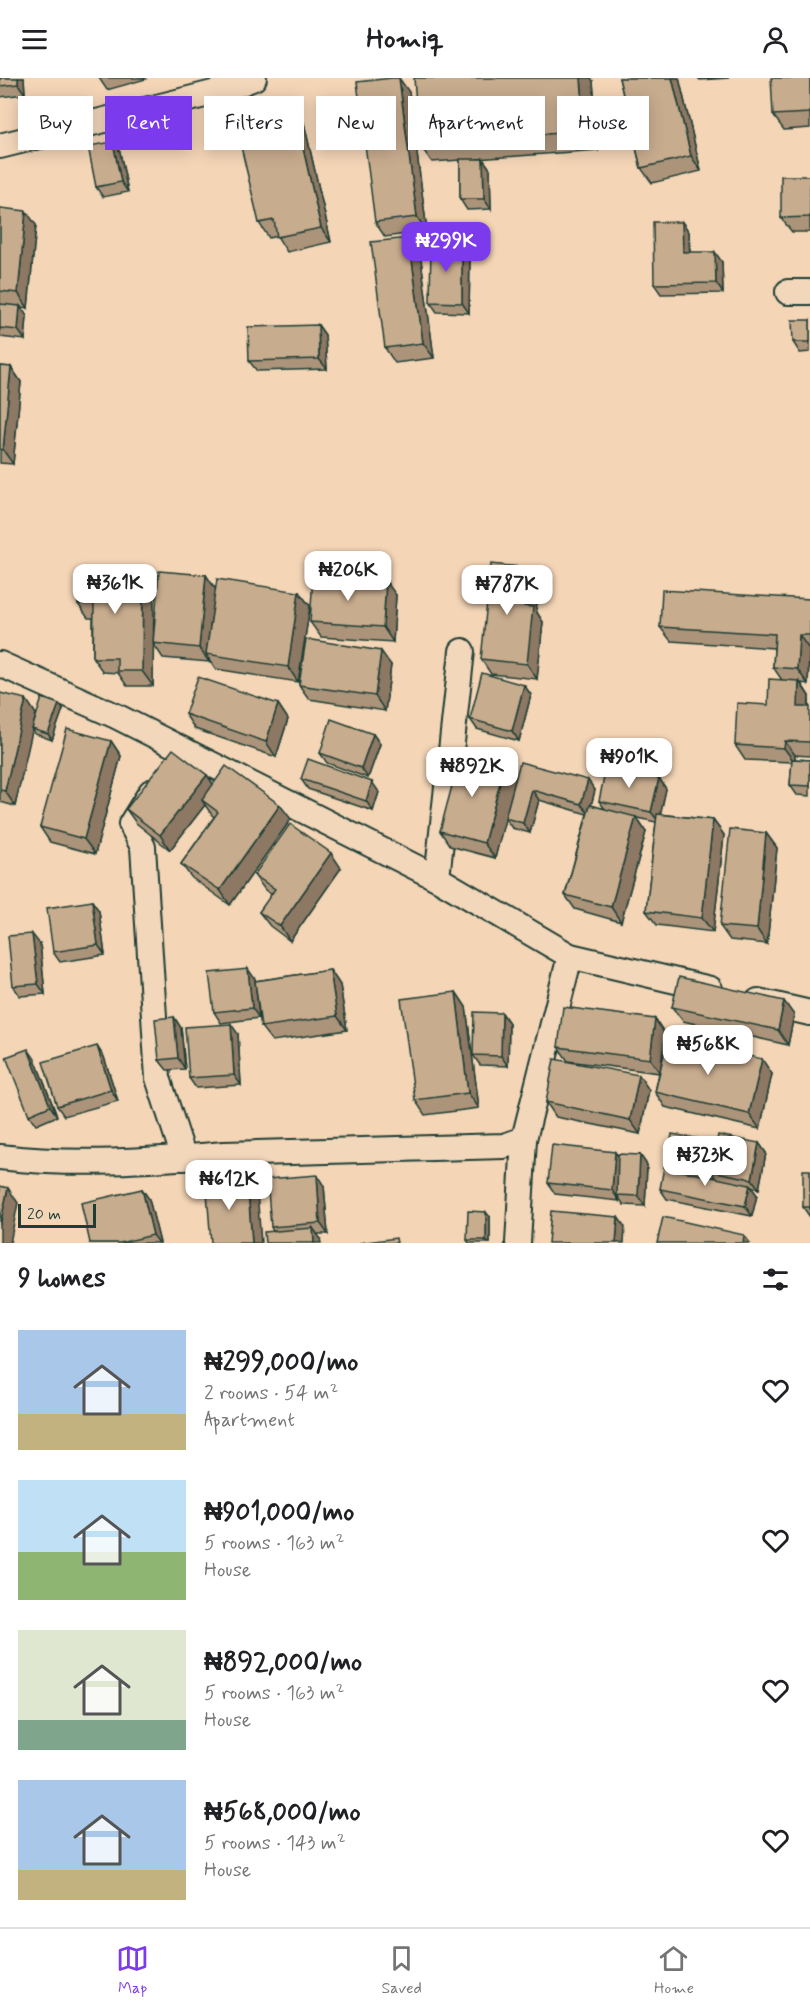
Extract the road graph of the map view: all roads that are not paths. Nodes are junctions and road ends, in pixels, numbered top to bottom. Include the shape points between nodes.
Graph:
1 (254, 78) edge
2 (0, 146) edge
3 (462, 651) dead end
4 (0, 664) edge
5 (171, 761) junction
6 (437, 878) junction
7 (570, 956) junction
8 (810, 1013) edge
9 (524, 1139) junction
10 (0, 1157) edge
11 (184, 1158) junction
12 (518, 1243) edge

1 - 2 street via 221,91
3 - 6 street
4 - 5 street via 116,716
5 - 6 street
5 - 11 street via 131,824 143,847 158,1078
6 - 7 street
7 - 8 street
7 - 9 street
9 - 11 street via 504,1146
9 - 12 street
10 - 11 street via 44,1162

